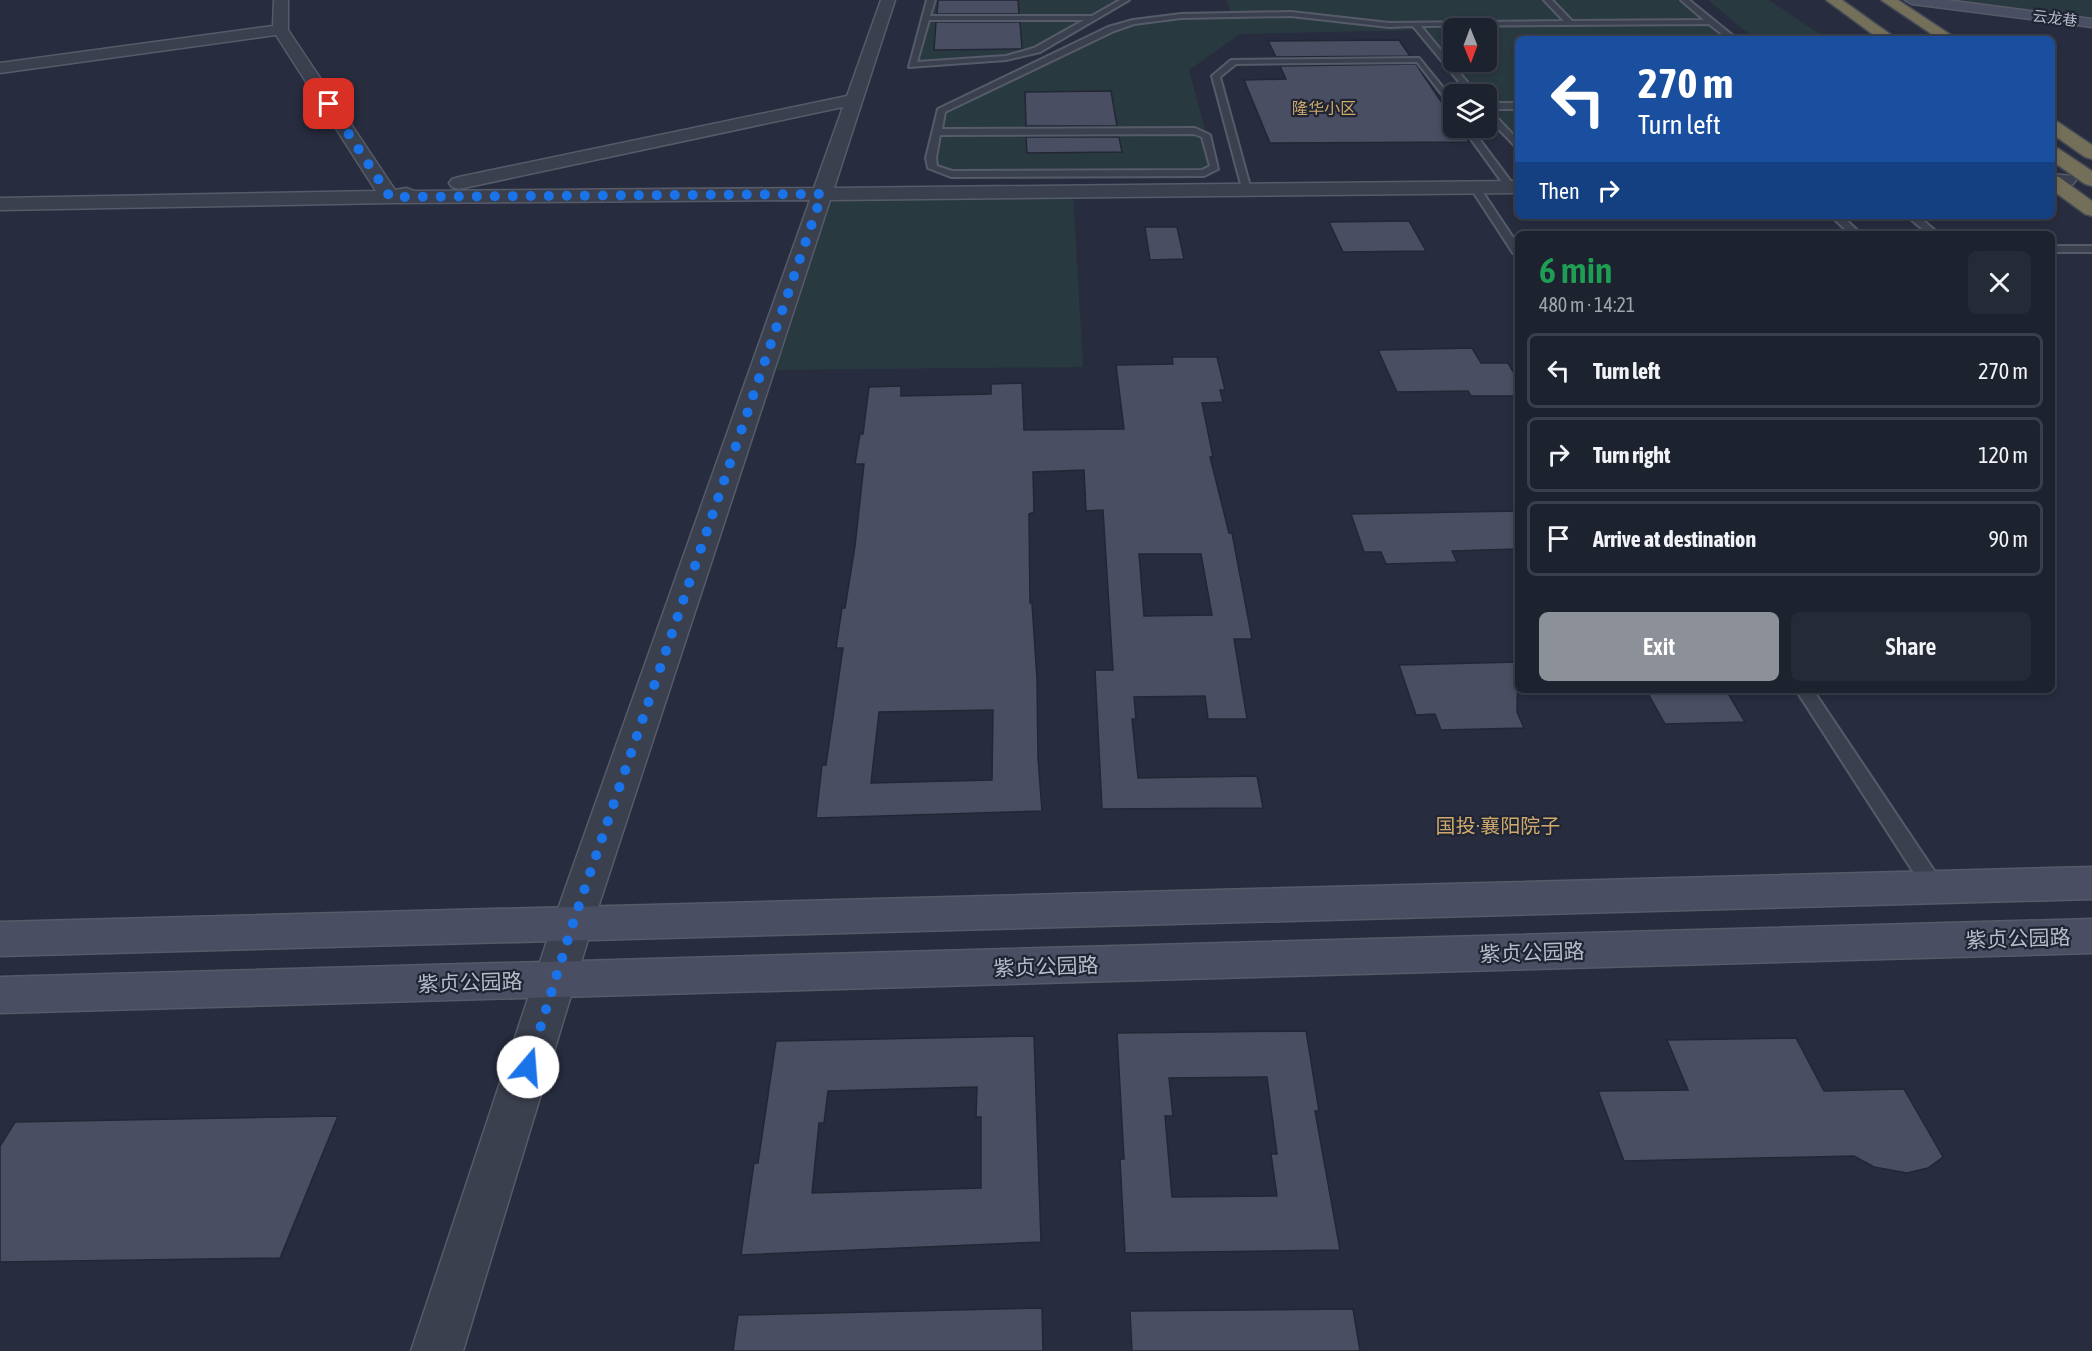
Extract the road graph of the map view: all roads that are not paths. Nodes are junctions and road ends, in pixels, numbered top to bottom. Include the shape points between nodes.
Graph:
1 (281, 0) edge
2 (888, 0) edge
3 (931, 0) edge
4 (1125, 0) edge
5 (1548, 0) edge
6 (1685, 0) edge
7 (1888, 0) edge
8 (1912, 0) edge
9 (1827, 3) edge
10 (1872, 6) dead end
11 (926, 18) junction
12 (1093, 18) junction
13 (1711, 22) junction
14 (1570, 23) junction
15 (2092, 23) edge
16 (1416, 24) junction
17 (280, 30) junction
18 (1729, 36) edge
19 (1863, 36) edge
20 (1883, 36) edge
21 (1917, 36) edge
22 (1944, 36) edge
23 (0, 68) edge
24 (1465, 84) edge
25 (1443, 93) edge
26 (854, 100) junction
27 (1515, 106) edge
28 (1497, 107) edge
29 (2060, 118) edge
30 (1497, 121) edge
31 (937, 132) junction
32 (2092, 137) edge
33 (1475, 138) edge
34 (1515, 142) edge
35 (2092, 153) edge
36 (2055, 155) edge
37 (2055, 178) edge
38 (2092, 180) edge
39 (1475, 187) junction
40 (1514, 187) edge
41 (1246, 190) junction
42 (822, 194) junction
43 (390, 197) junction
44 (2092, 200) edge
45 (0, 204) edge
46 (2092, 210) edge
47 (1839, 219) edge
48 (1915, 219) edge
49 (1853, 231) edge
50 (1930, 231) edge
51 (1515, 248) edge
52 (2055, 249) edge
53 (2092, 249) edge
54 (1806, 693) edge
55 (2092, 883) edge
56 (1934, 887) junction
57 (573, 923) junction
58 (2092, 936) edge
59 (0, 939) edge
60 (556, 980) junction
61 (0, 995) edge
62 (437, 1351) edge

1 - 17 street
2 - 26 street
3 - 11 lane
4 - 12 lane
5 - 14 lane
6 - 13 lane
7 - 22 highway
8 - 15 street, 云龙巷
9 - 19 highway
9 - 20 highway
10 - 21 highway
11 - 12 lane
11 - 12 lane via 912,65 1006,58 1037,50
13 - 14 lane
13 - 18 lane
14 - 16 lane
16 - 24 lane
16 - 31 lane via 1389,25 1291,14 1181,16 1133,22 941,111
17 - 23 street
17 - 43 street
25 - 41 lane via 1419,60 1234,62 1216,76
26 - 42 street
26 - 43 street
27 - 28 lane
29 - 32 highway
29 - 35 highway
30 - 34 lane
31 - 31 lane via 1195,131 1206,135 1215,167 1204,173 951,174 933,168 931,158
33 - 40 lane
36 - 38 highway
37 - 44 highway
37 - 46 highway
39 - 40 street
39 - 41 street
39 - 51 lane
41 - 42 street
42 - 43 street
42 - 57 street
43 - 45 street
47 - 49 lane
48 - 50 lane
52 - 53 lane
54 - 56 lane
55 - 56 street
56 - 57 street
57 - 59 street
57 - 60 street
58 - 60 street, 紫贞公园路
60 - 61 street, 紫贞公园路
60 - 62 street

